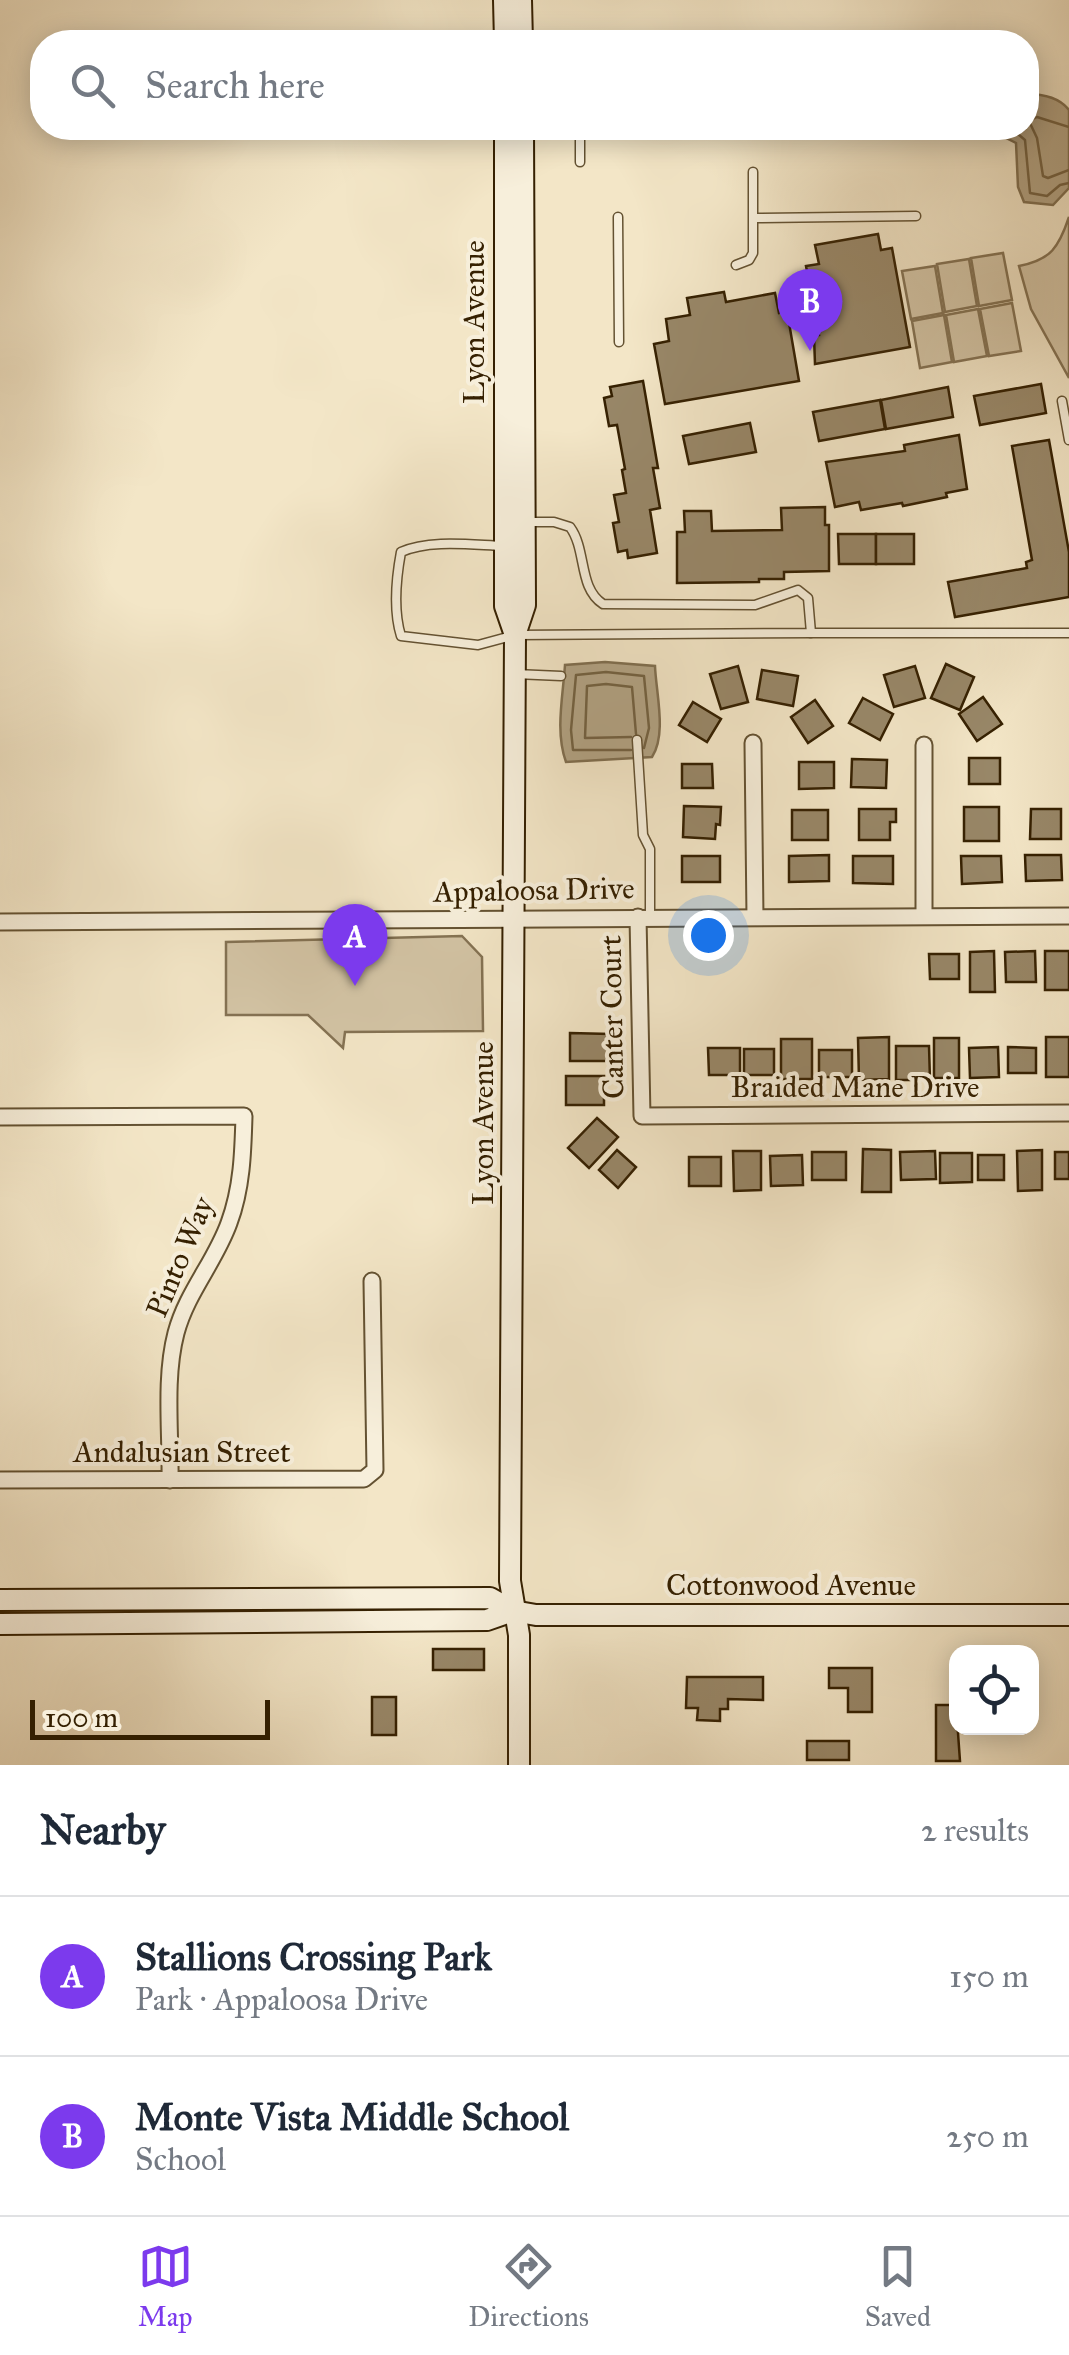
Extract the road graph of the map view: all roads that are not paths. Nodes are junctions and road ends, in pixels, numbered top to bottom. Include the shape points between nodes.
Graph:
1 (504, 0) edge
2 (522, 0) edge
3 (505, 30) edge
4 (522, 30) edge
5 (505, 140) edge
6 (522, 140) edge
7 (580, 140) edge
8 (580, 162) dead end
9 (753, 172) dead end
10 (916, 216) dead end
11 (618, 217) dead end
12 (754, 218) junction
13 (736, 265) dead end
14 (619, 342) dead end
15 (1062, 401) dead end
16 (1069, 440) edge
17 (525, 522) junction
18 (504, 546) junction
19 (811, 633) junction
20 (1069, 633) edge
21 (516, 634) junction
22 (516, 674) junction
23 (561, 676) dead end
24 (637, 740) dead end
25 (753, 742) dead end
26 (924, 745) dead end
27 (755, 916) junction
28 (924, 916) junction
29 (1069, 916) edge
30 (644, 917) junction
31 (515, 918) junction
32 (0, 922) edge
33 (1069, 1113) edge
34 (642, 1116) joint
35 (0, 1117) edge
36 (372, 1281) dead end
37 (0, 1480) edge
38 (170, 1480) junction
39 (0, 1600) edge
40 (513, 1611) junction
41 (1069, 1615) edge
42 (0, 1624) edge
43 (519, 1765) edge

1 - 3 street
2 - 4 street
5 - 18 street, Lyon Avenue
6 - 17 street, Lyon Avenue
7 - 8 lane
9 - 12 lane
10 - 12 lane
11 - 14 lane
12 - 13 lane via 753,253
15 - 16 lane
17 - 19 lane via 570,527 591,594 604,604 755,605 798,590 811,606
17 - 21 street, Lyon Avenue via 525,606
18 - 21 street, Lyon Avenue via 505,606
18 - 21 lane via 401,552 397,622 401,636 426,641 478,645
19 - 20 lane
19 - 21 lane
21 - 22 street, Lyon Avenue
22 - 23 lane
22 - 31 street, Lyon Avenue
24 - 30 lane via 643,835 650,848
25 - 27 street
26 - 28 street
27 - 28 street, Appaloosa Drive
27 - 30 street, Appaloosa Drive
28 - 29 street, Appaloosa Drive
30 - 31 street, Appaloosa Drive
30 - 34 street, Canter Court
31 - 32 street, Appaloosa Drive
31 - 40 street, Lyon Avenue
33 - 34 street, Braided Mane Drive
35 - 38 street, Pinto Way via 244,1116 229,1224 191,1291 175,1338
36 - 38 street, Andalusian Street via 375,1470 364,1479
37 - 38 street, Andalusian Street
39 - 40 street, Cottonwood Avenue via 490,1598
40 - 41 street, Cottonwood Avenue
40 - 42 street, Cottonwood Avenue via 487,1620
40 - 43 street, Lyon Avenue

